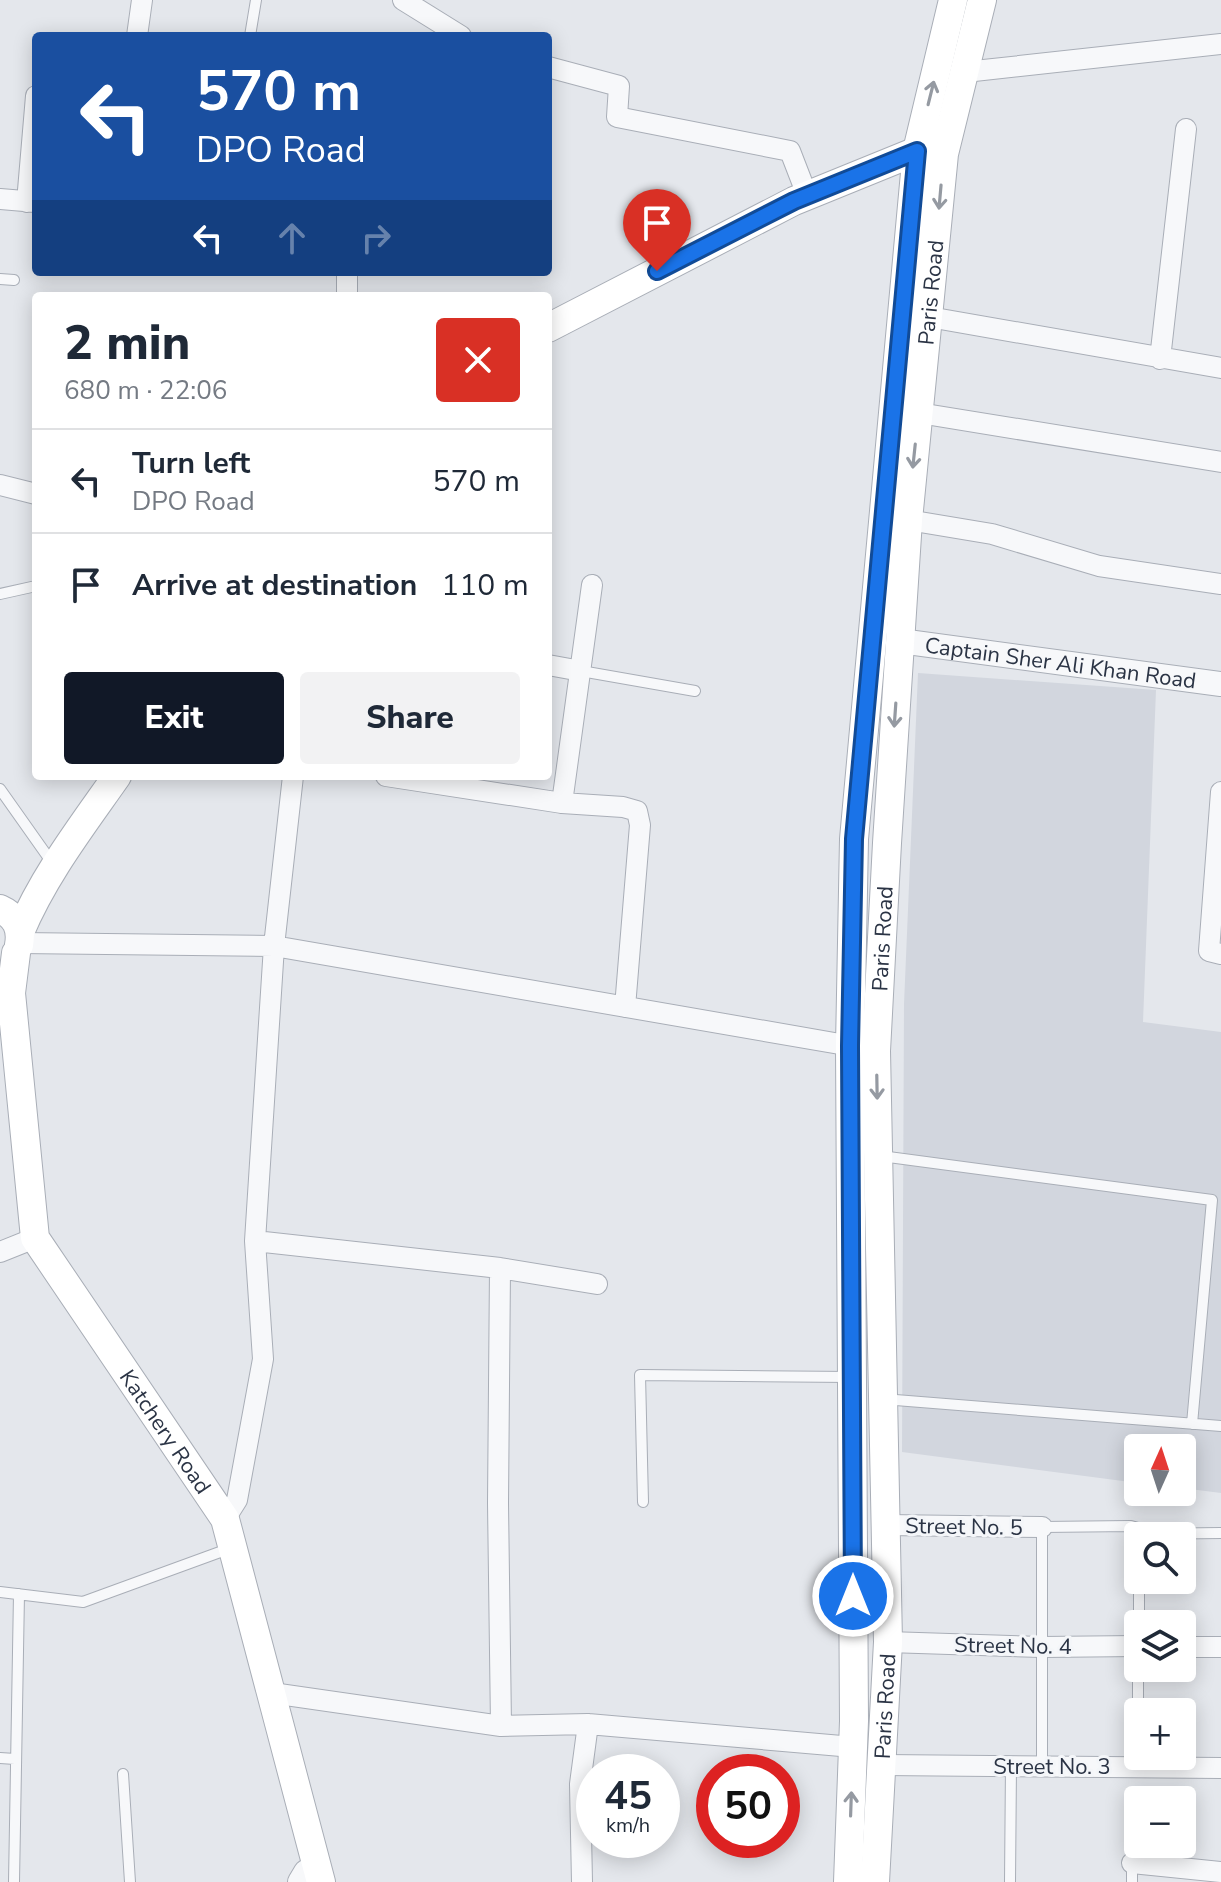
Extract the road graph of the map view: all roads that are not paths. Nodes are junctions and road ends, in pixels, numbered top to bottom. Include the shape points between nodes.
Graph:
1 (142, 0) edge
2 (256, 0) edge
3 (403, 0) edge
4 (963, 3) edge
5 (138, 32) edge
6 (251, 32) edge
7 (455, 32) edge
8 (1221, 44) edge
9 (552, 68) edge
10 (965, 72) junction
11 (1186, 129) dead end
12 (930, 152) junction
13 (807, 195) junction
14 (0, 199) edge
15 (32, 202) edge
16 (0, 279) edge
17 (14, 280) dead end
18 (929, 317) junction
19 (552, 326) edge
20 (1160, 359) junction
21 (1221, 368) edge
22 (919, 413) junction
23 (1221, 462) edge
24 (0, 485) edge
25 (32, 493) edge
26 (908, 520) junction
27 (1221, 584) edge
28 (592, 585) dead end
29 (32, 587) edge
30 (0, 594) edge
31 (900, 641) junction
32 (552, 666) edge
33 (581, 671) junction
34 (1221, 684) edge
35 (695, 691) dead end
36 (114, 780) edge
37 (293, 780) edge
38 (412, 780) edge
39 (0, 789) edge
40 (1221, 792) edge
41 (562, 803) junction
42 (854, 839) junction
43 (887, 843) junction
44 (54, 865) junction
45 (9, 940) edge
46 (274, 946) junction
47 (1221, 954) edge
48 (625, 1007) junction
49 (863, 1048) junction
50 (879, 1156) junction
51 (35, 1238) junction
52 (255, 1241) junction
53 (0, 1252) edge
54 (500, 1268) junction
55 (597, 1284) dead end
56 (853, 1377) junction
57 (881, 1399) junction
58 (1192, 1424) junction
59 (1221, 1426) edge
60 (643, 1502) dead end
61 (225, 1519) junction
62 (886, 1525) junction
63 (1124, 1526) edge
64 (1042, 1527) junction
65 (1221, 1533) edge
66 (1196, 1534) edge
67 (232, 1547) junction
68 (0, 1592) edge
69 (19, 1594) junction
70 (888, 1642) junction
71 (1124, 1646) edge
72 (1042, 1647) junction
73 (1196, 1647) edge
74 (1221, 1647) edge
75 (272, 1693) junction
76 (588, 1724) junction
77 (501, 1726) junction
78 (853, 1747) junction
79 (0, 1758) edge
80 (15, 1759) junction
81 (1124, 1762) edge
82 (883, 1765) junction
83 (1011, 1765) junction
84 (1042, 1765) junction
85 (1196, 1766) edge
86 (1221, 1768) edge
87 (123, 1774) dead end
88 (1221, 1872) edge
89 (1132, 1873) edge
90 (312, 1877) edge
91 (14, 1882) edge
92 (130, 1882) edge
93 (582, 1882) edge
94 (848, 1882) edge
95 (875, 1882) edge
96 (1010, 1882) edge

1 - 5 street
2 - 6 lane
3 - 7 street
4 - 10 main road, Paris Road
12 -> 4 main road, Paris Road
8 - 10 street
9 - 13 street via 619,86 617,117 790,151
10 - 12 main road, Paris Road
11 - 20 street
12 - 13 main road
12 -> 18 main road, Paris Road
12 - 42 main road, Paris Road
13 - 19 main road
14 - 15 street
16 - 17 lane
18 - 20 street
18 - 22 main road, Paris Road
20 - 21 street
22 - 23 street
22 -> 26 main road, Paris Road
24 - 25 street
26 - 27 street via 992,534 1099,566
26 - 31 main road, Paris Road
28 - 33 street
29 - 30 lane
31 - 34 street, Captain Sher Ali Khan Road
31 -> 43 main road, Paris Road
32 - 33 street
33 - 35 lane
33 - 41 street
36 - 44 main road
37 - 46 street
38 - 41 street
39 - 44 lane
40 - 47 street via 1209,951
41 - 48 street via 623,807 637,811 640,818
42 - 43 main road
42 - 49 main road, Paris Road
43 - 49 main road, Paris Road
44 - 45 main road
45 - 46 street
45 - 51 main road, Katchery Road
46 - 48 street
46 - 52 street
48 - 49 street
49 -> 50 main road, Paris Road
49 - 56 main road, Paris Road
50 - 57 main road, Paris Road
50 - 58 lane via 1212,1200
51 - 53 street
51 - 61 main road, Katchery Road
52 - 54 street
52 - 61 street via 263,1359 237,1500
54 - 55 street
54 - 77 street
56 - 60 lane via 640,1375
56 - 78 main road, Paris Road
57 - 58 lane
57 - 62 main road, Paris Road
58 - 59 lane
61 - 67 main road, Katchery Road
62 - 64 street, Street No. 5
62 - 70 main road, Paris Road
63 - 64 lane
64 - 72 lane
65 - 66 lane
67 - 69 lane via 83,1602
67 - 75 main road, Katchery Road
68 - 69 lane
69 - 80 lane
70 - 72 street, Street No. 4
70 - 82 main road, Paris Road
71 - 72 street, Street No. 4
72 - 84 lane
73 - 74 street
75 - 77 street
75 - 90 main road, Katchery Road
76 - 77 street
76 - 78 street
76 - 93 street via 580,1784
94 -> 78 main road, Paris Road
79 - 80 lane
80 - 91 lane
81 - 84 street, Street No. 3
82 - 83 street, Street No. 3
82 - 95 main road, Paris Road
83 - 84 street, Street No. 3
83 - 96 lane
85 - 86 street, Street No. 3
87 - 92 lane
88 - 89 street

